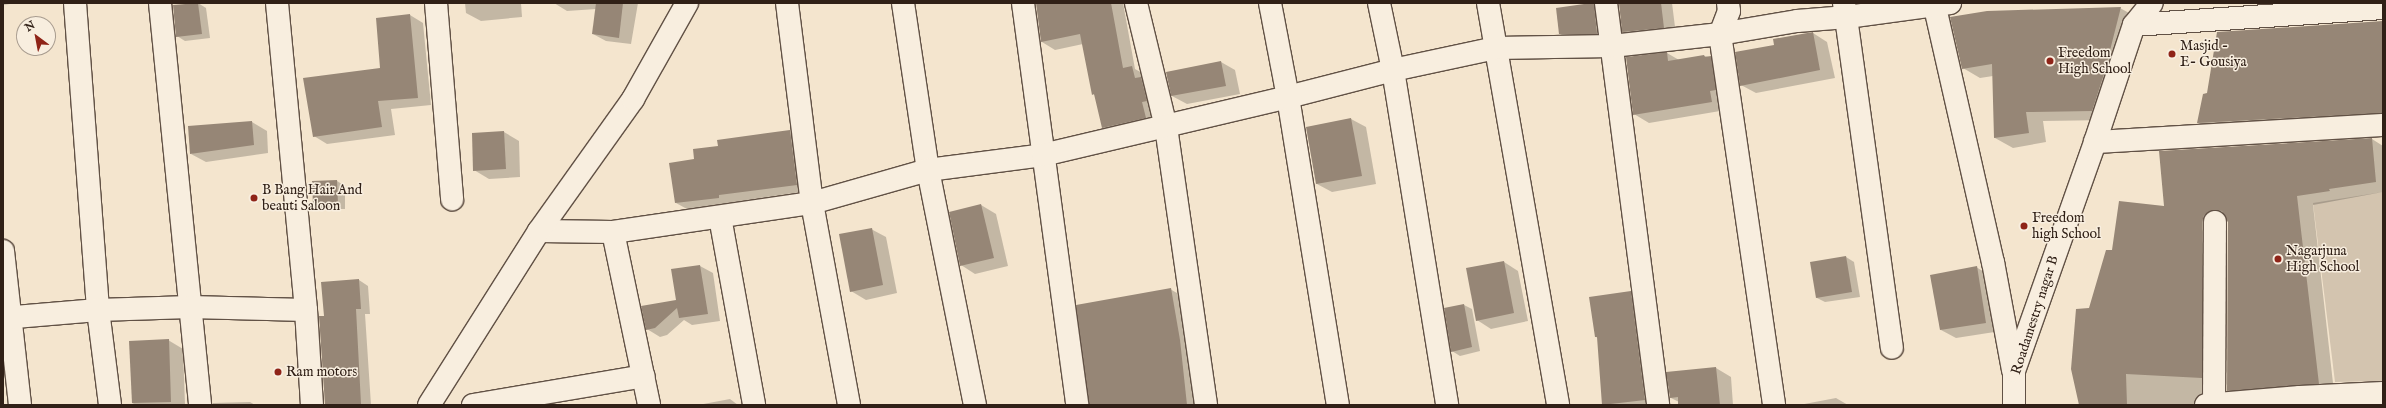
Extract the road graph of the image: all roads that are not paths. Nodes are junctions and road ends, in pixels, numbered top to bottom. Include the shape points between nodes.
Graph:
1 (75, 3) edge
2 (160, 3) edge
3 (277, 3) edge
4 (436, 3) edge
5 (687, 3) edge
6 (787, 3) edge
7 (903, 3) edge
8 (1023, 3) edge
9 (1136, 3) edge
10 (1270, 3) edge
11 (1379, 3) edge
12 (1488, 3) edge
13 (1606, 3) edge
14 (1728, 3) edge
15 (2152, 3) edge
16 (1939, 4) edge
17 (2383, 8) edge
18 (1845, 10) edge
19 (2134, 25) junction
20 (1720, 34) junction
21 (1612, 46) junction
22 (1496, 48) junction
23 (1393, 70) junction
24 (1288, 97) junction
25 (2383, 125) edge
26 (1166, 127) junction
27 (2095, 142) junction
28 (1043, 155) junction
29 (928, 170) junction
30 (452, 199) dead end
31 (812, 203) junction
32 (720, 217) junction
33 (2215, 222) dead end
34 (539, 231) junction
35 (614, 232) junction
36 (3, 251) edge
37 (190, 307) junction
38 (98, 310) junction
39 (306, 310) junction
40 (7, 318) edge
41 (1892, 348) dead end
42 (2014, 371) junction
43 (644, 376) junction
44 (2383, 393) edge
45 (2343, 400) edge
46 (2222, 404) edge
47 (20, 405) edge
48 (110, 405) edge
49 (200, 405) edge
50 (312, 405) edge
51 (429, 405) edge
52 (473, 405) edge
53 (649, 405) edge
54 (754, 405) edge
55 (850, 405) edge
56 (975, 405) edge
57 (1077, 405) edge
58 (1206, 405) edge
59 (1338, 405) edge
60 (1447, 405) edge
61 (1558, 405) edge
62 (1658, 405) edge
63 (1774, 405) edge
64 (2014, 405) edge

1 - 38 street
2 - 37 street
3 - 39 street
4 - 30 street
5 - 34 street via 633,99
6 - 31 street
7 - 29 street
8 - 28 street
9 - 26 street
10 - 24 street
11 - 23 street
12 - 22 street
13 - 21 street
14 - 20 street via 1729,11
15 - 19 street, Roadamestry nagar B
16 - 18 street
16 - 42 street
17 - 19 street
18 - 20 street
18 - 41 street
19 - 27 street, Roadamestry nagar B
20 - 21 street
20 - 63 street
21 - 22 street
21 - 62 street
22 - 23 street
22 - 61 street
23 - 24 street
23 - 60 street
24 - 26 street
24 - 59 street
25 - 27 street
26 - 28 street
26 - 58 street
27 - 42 street, Roadamestry nagar B
28 - 29 street
28 - 57 street
29 - 31 street
29 - 56 street
31 - 32 street
31 - 55 street
32 - 35 street
32 - 54 street
33 - 46 street
34 - 35 street
34 - 51 street
35 - 43 street
36 - 40 street
37 - 38 street
37 - 39 street
37 - 49 street
38 - 40 street
38 - 48 street
39 - 50 street
40 - 47 street
42 - 64 street, Roadamestry nagar B
43 - 52 street
43 - 53 street
44 - 45 street
45 - 46 street

